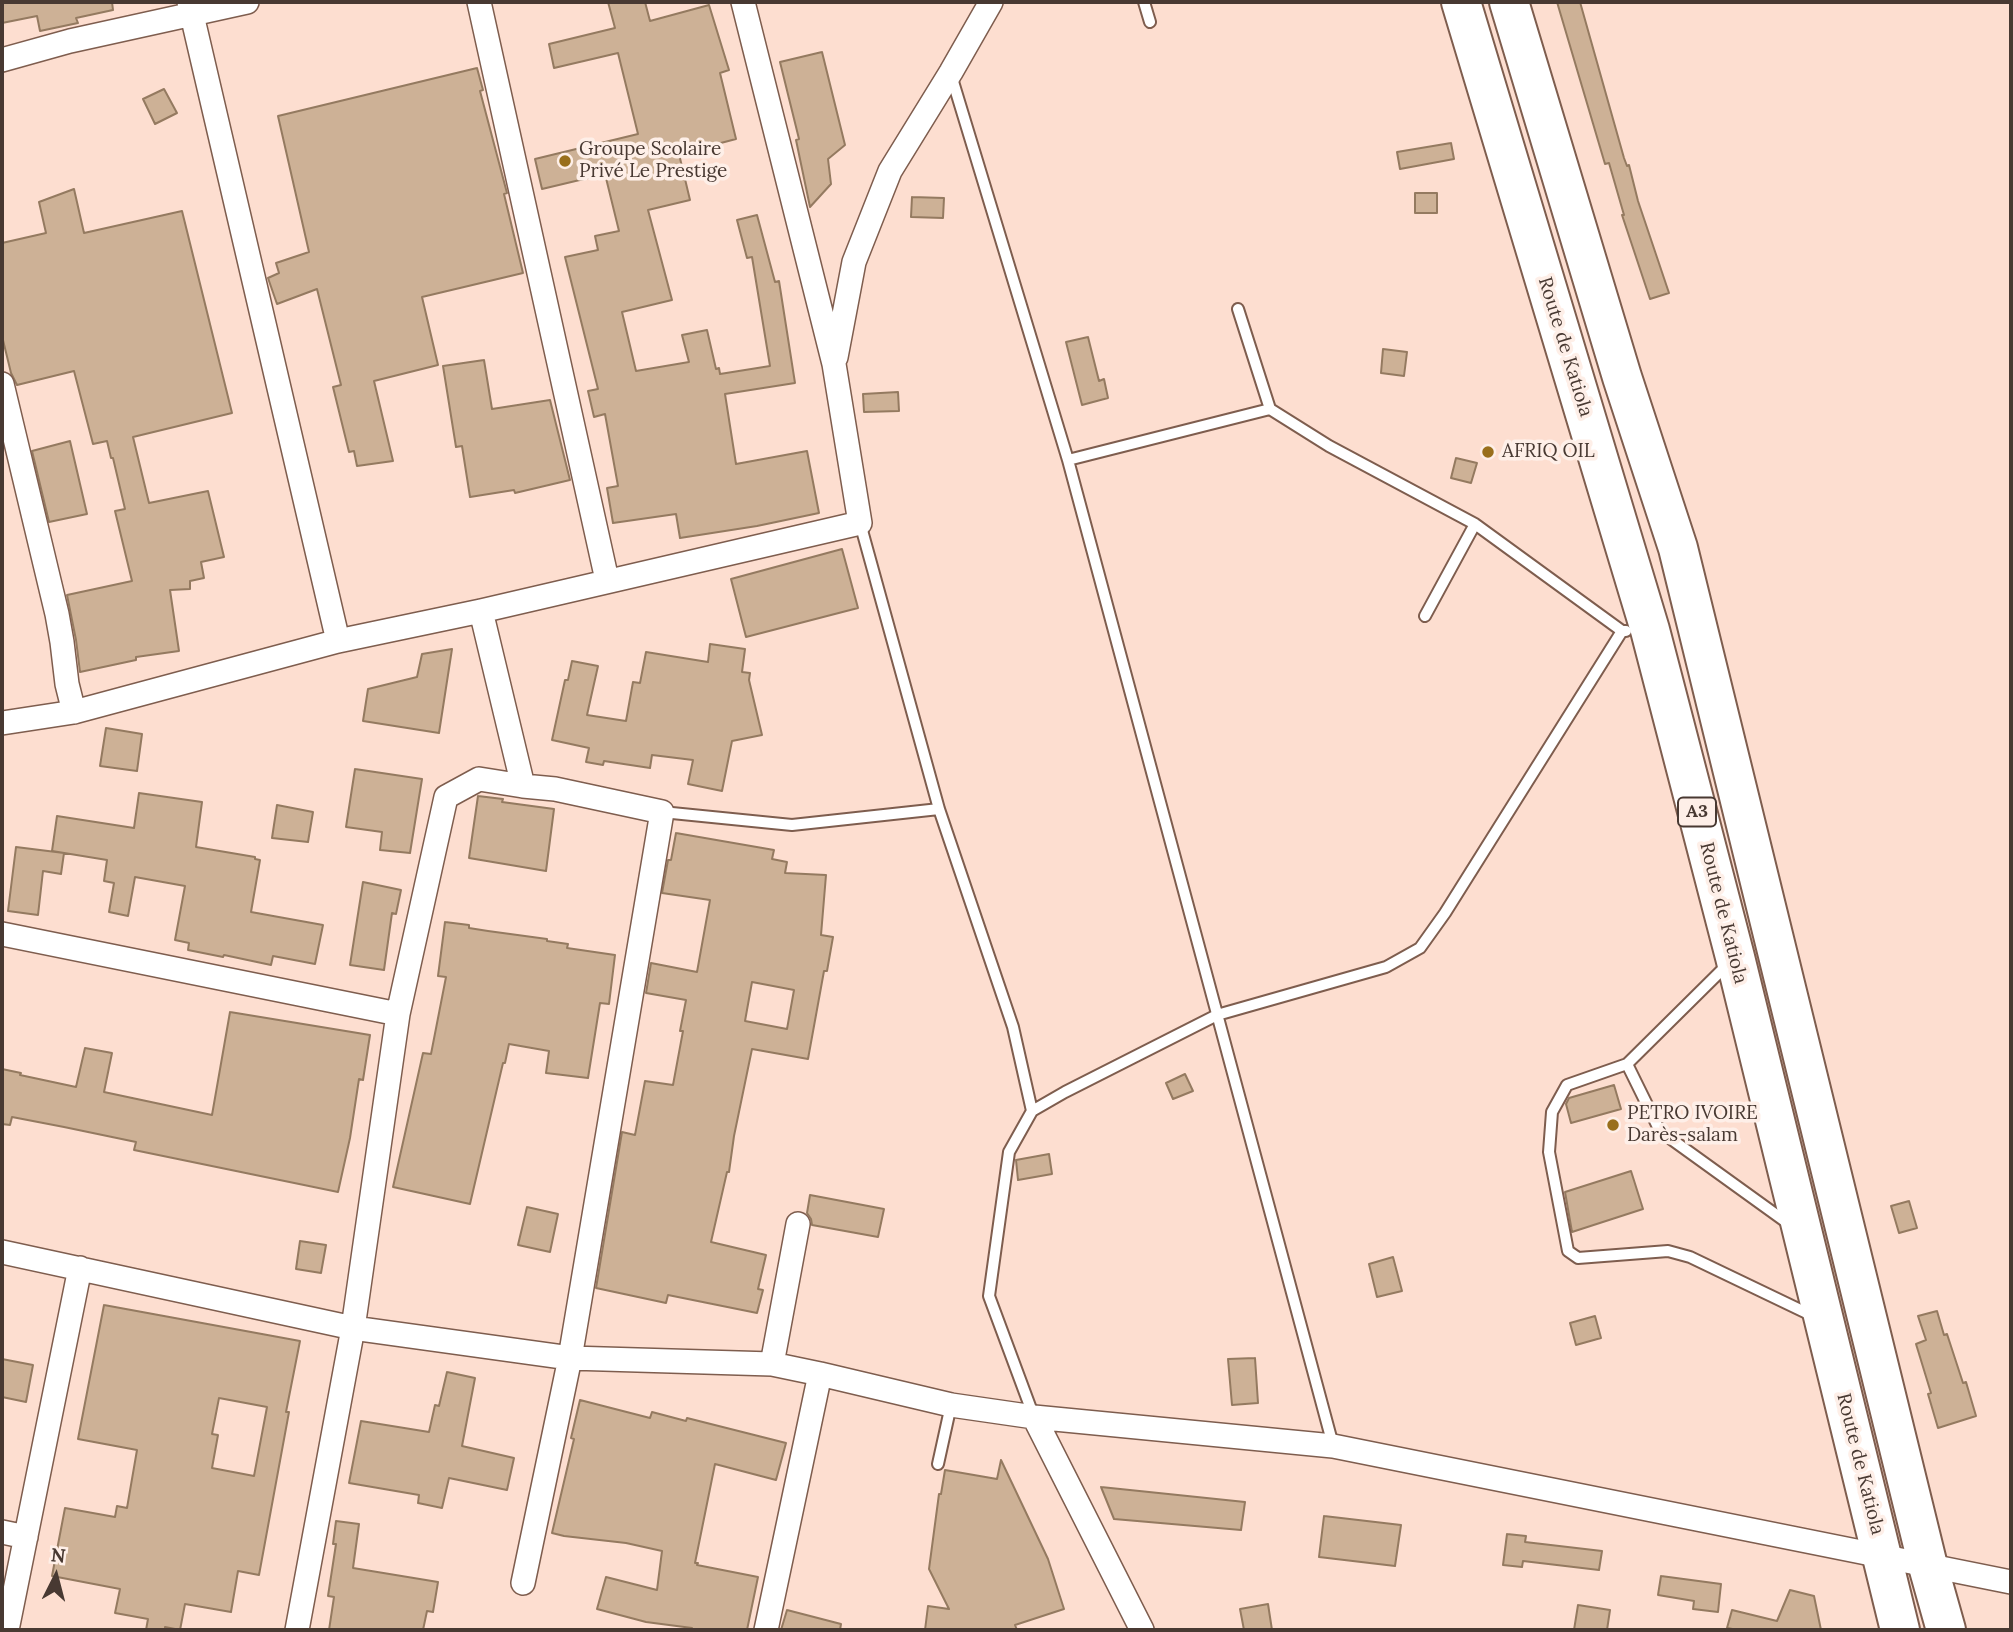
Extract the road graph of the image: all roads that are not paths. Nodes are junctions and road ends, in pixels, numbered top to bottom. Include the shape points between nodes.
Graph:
1 (247, 2) edge
2 (479, 2) edge
3 (743, 2) edge
4 (991, 2) edge
5 (1144, 2) edge
6 (1461, 2) edge
7 (1509, 2) edge
8 (191, 8) edge
9 (1150, 22) dead end
10 (2, 60) edge
11 (951, 72) junction
12 (1238, 309) dead end
13 (834, 364) junction
14 (2, 384) edge
15 (1269, 409) junction
16 (1068, 460) junction
17 (860, 523) junction
18 (1475, 524) junction
19 (607, 580) junction
20 (481, 611) junction
21 (1425, 617) dead end
22 (1636, 630) junction
23 (338, 641) junction
24 (74, 712) junction
25 (2, 723) edge
26 (523, 786) junction
27 (939, 809) junction
28 (662, 812) junction
29 (2, 934) edge
30 (1735, 957) junction
31 (398, 1014) junction
32 (1217, 1015) junction
33 (1627, 1064) junction
34 (1032, 1111) junction
35 (798, 1224) dead end
36 (1802, 1233) junction
37 (2, 1252) edge
38 (80, 1268) junction
39 (1825, 1322) junction
40 (353, 1328) junction
41 (570, 1358) junction
42 (772, 1364) junction
43 (820, 1374) junction
44 (951, 1405) junction
45 (1034, 1417) junction
46 (1333, 1446) junction
47 (938, 1464) dead end
48 (2, 1532) edge
49 (26, 1537) junction
50 (1882, 1557) junction
51 (1928, 1566) junction
52 (2011, 1582) edge
53 (523, 1583) dead end
54 (7, 1630) edge
55 (297, 1630) edge
56 (766, 1630) edge
57 (1142, 1630) edge
58 (1900, 1630) edge
59 (1946, 1630) edge

1 - 8 street
2 - 19 street
3 - 13 street
4 - 11 street
5 - 9 lane
6 - 22 highway, Route de Katiola / A3
7 - 51 highway, A3 via 1678,548
8 - 10 street
8 - 23 street
11 - 13 street via 890,171 867,228 854,262
11 - 16 lane
12 - 15 lane
13 - 17 street
14 - 24 street via 57,614
15 - 16 lane
15 - 18 lane
16 - 32 lane
17 - 19 street
17 - 27 lane
18 - 21 lane
18 - 22 lane
19 - 20 street
20 - 23 street
20 - 26 street
22 - 30 highway, Route de Katiola / A3
22 - 32 lane via 1420,948 1386,968
23 - 24 street
24 - 25 street
26 - 28 street
26 - 31 street via 479,779 446,797
27 - 28 lane via 792,825
27 - 34 lane via 1013,1027
28 - 41 street
29 - 31 street
30 - 33 lane
30 - 36 highway, Route de Katiola / A3
31 - 40 street
32 - 34 lane
32 - 46 lane
33 - 36 lane via 1660,1131
33 - 39 lane via 1567,1085 1552,1112 1549,1152 1568,1251 1578,1258 1668,1251 1690,1257
34 - 45 lane via 1009,1152 989,1296
35 - 42 street
36 - 39 highway, Route de Katiola / A3
37 - 38 street
38 - 40 street
38 - 49 street
39 - 50 highway, Route de Katiola / A3
40 - 41 street
40 - 55 street
41 - 42 street
41 - 53 street
42 - 43 street
43 - 44 street
43 - 56 street
44 - 45 street
44 - 47 lane
45 - 46 street
45 - 57 street
46 - 50 street
48 - 49 street
49 - 54 street
50 - 51 street
50 - 58 highway, Route de Katiola / A3
51 - 52 street
51 - 59 highway, A3

